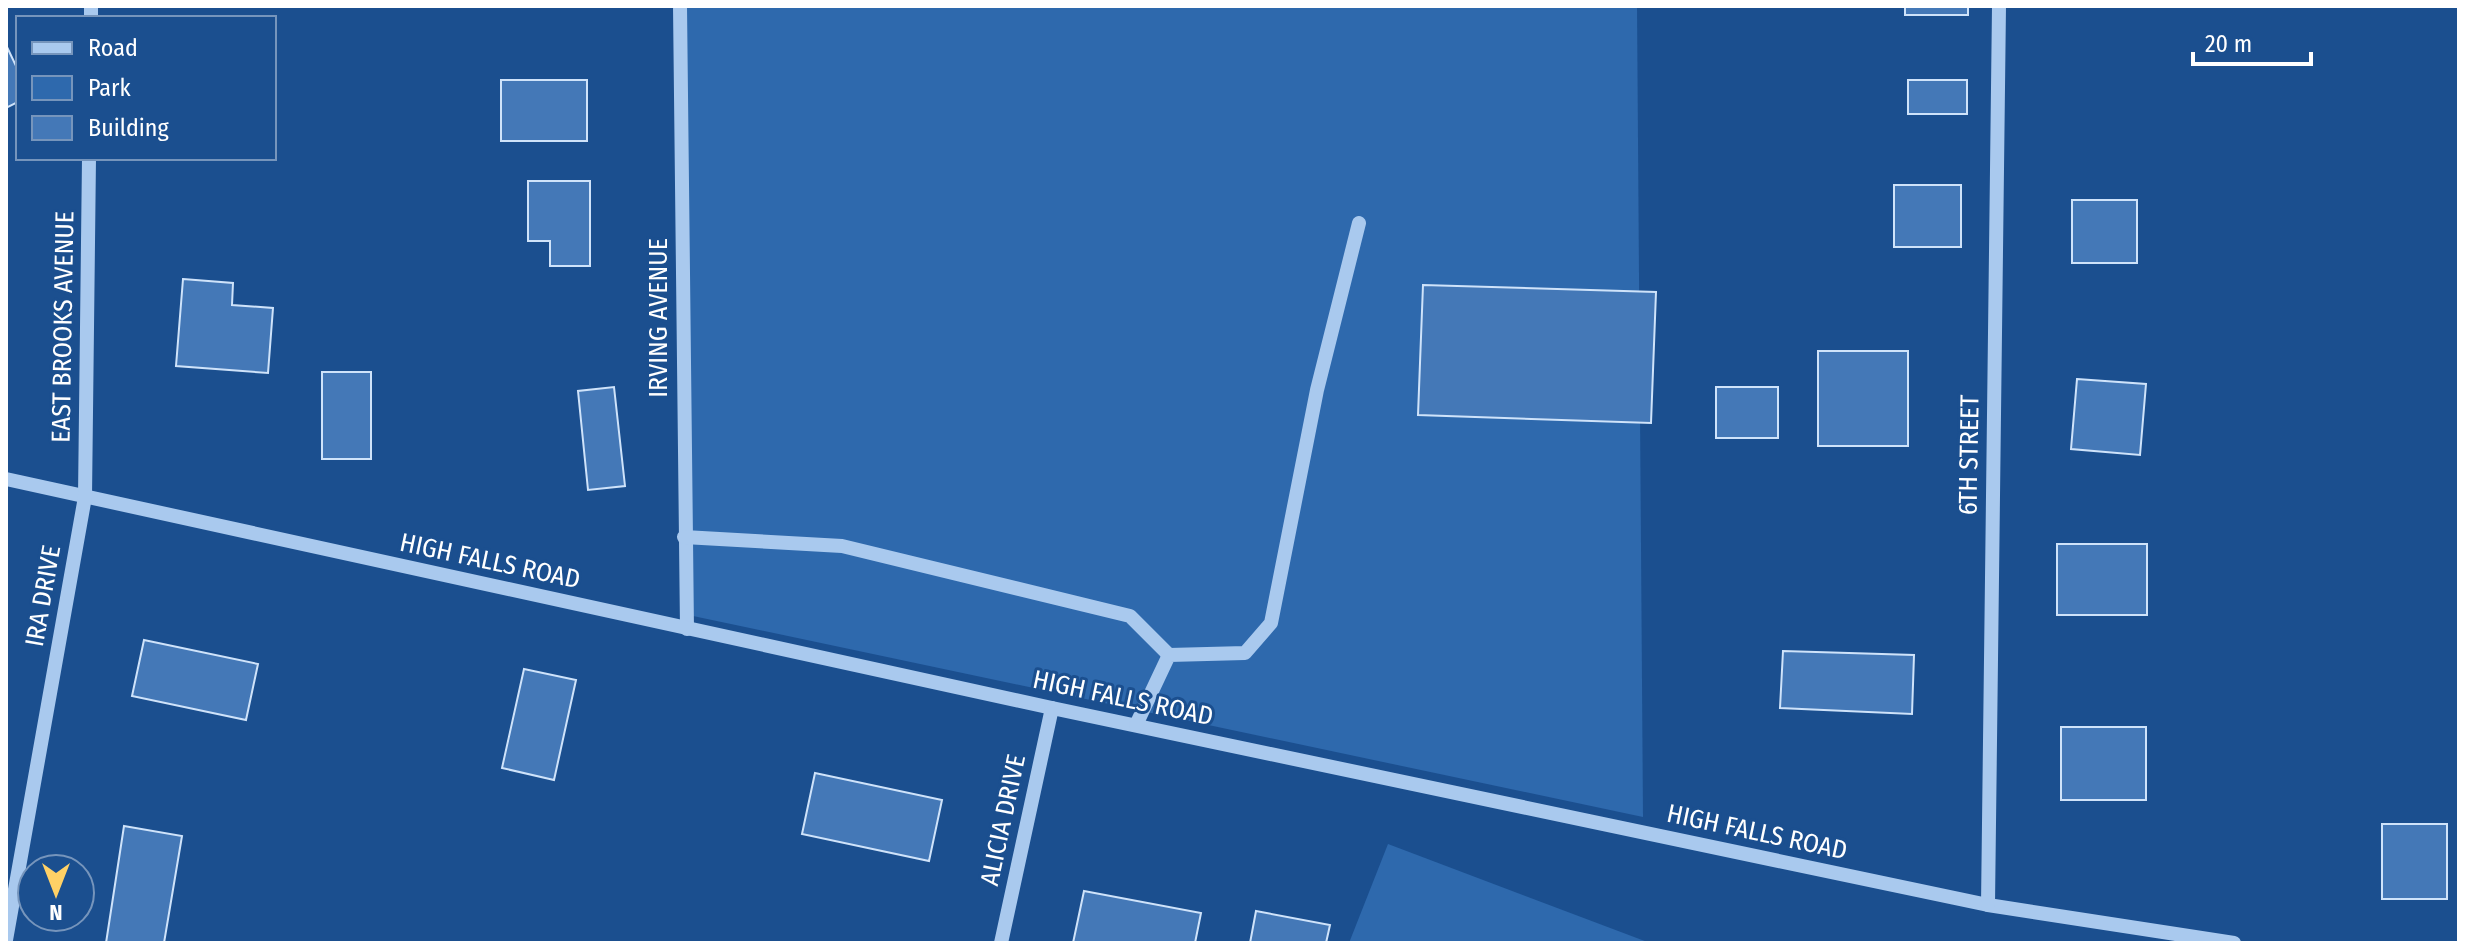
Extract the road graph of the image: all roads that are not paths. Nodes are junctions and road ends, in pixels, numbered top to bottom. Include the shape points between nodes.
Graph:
1 (680, 6) edge
2 (1999, 6) edge
3 (89, 160) edge
4 (1359, 223) dead end
5 (6, 479) edge
6 (85, 497) junction
7 (684, 537) junction
8 (687, 629) junction
9 (1169, 655) junction
10 (1052, 708) junction
11 (1136, 725) junction
12 (1988, 905) junction
13 (6, 940) edge
14 (1001, 943) edge
15 (2234, 943) edge

1 - 7 street, IRVING AVENUE
2 - 12 street, 6TH STREET
3 - 6 street, EAST BROOKS AVENUE
4 - 9 street via 1317,390 1271,623 1245,653
5 - 6 street, HIGH FALLS ROAD
6 - 8 street, HIGH FALLS ROAD
6 - 13 street, IRA DRIVE
7 - 8 street, IRVING AVENUE
7 - 9 street via 842,546 1130,616
8 - 10 street, HIGH FALLS ROAD
9 - 11 street
10 - 11 street, HIGH FALLS ROAD
10 - 14 street, ALICIA DRIVE
11 - 12 street, HIGH FALLS ROAD
12 - 15 street, HIGH FALLS ROAD

